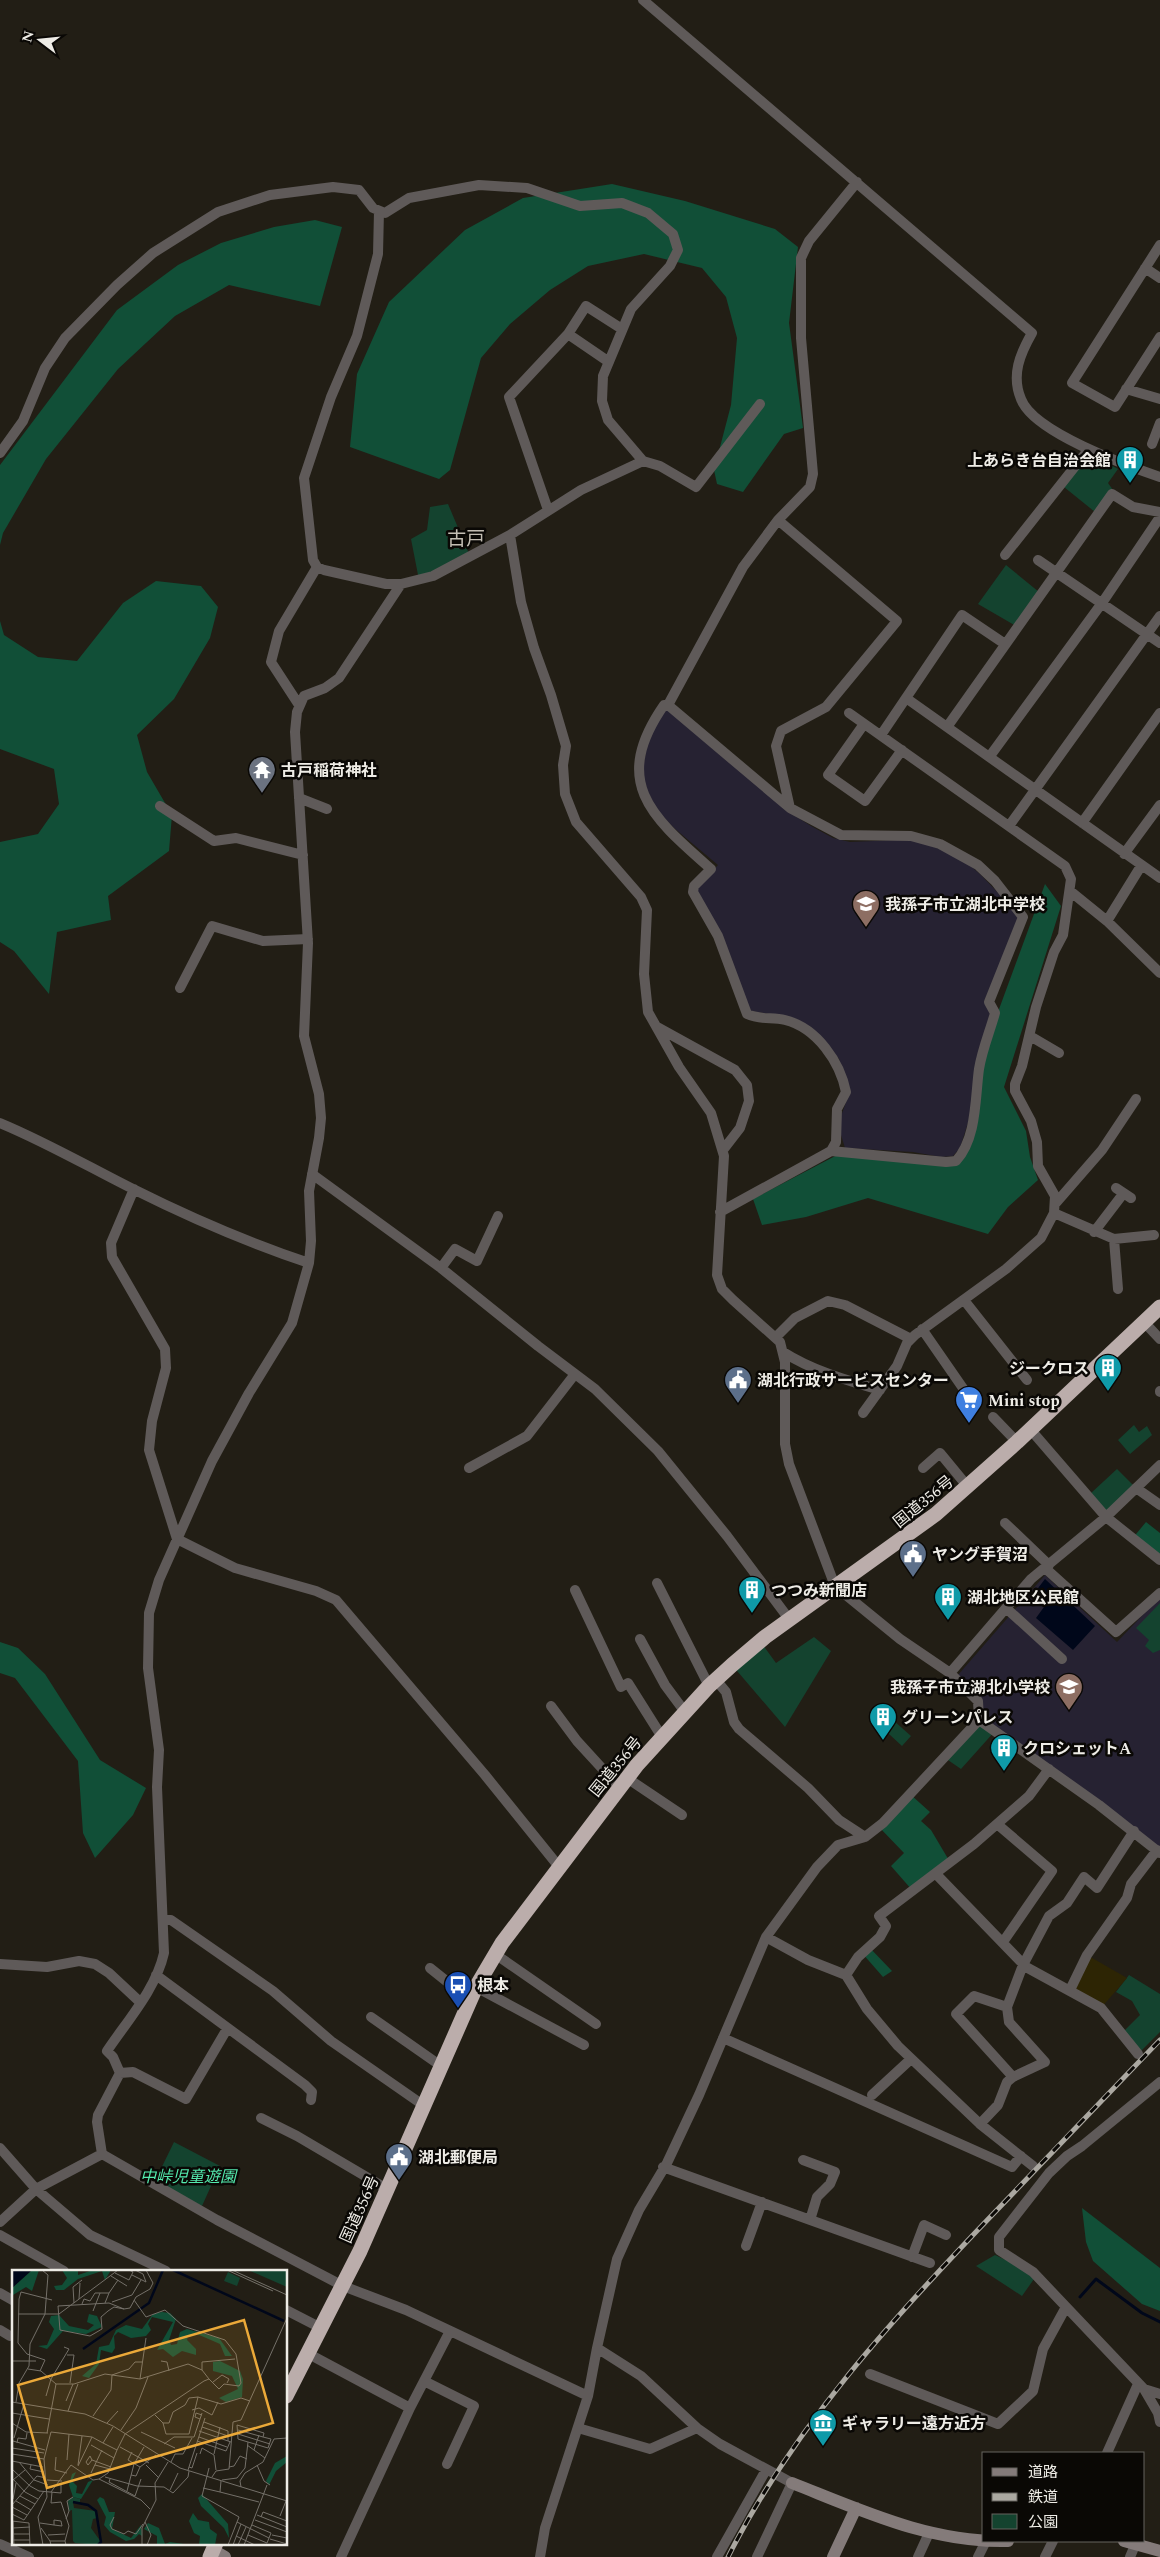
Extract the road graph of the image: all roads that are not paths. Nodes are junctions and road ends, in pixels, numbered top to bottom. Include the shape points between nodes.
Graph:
1 (643, 0) edge
2 (857, 182) junction
3 (379, 211) junction
4 (1160, 245) edge
5 (1145, 268) junction
6 (1160, 278) edge
7 (622, 329) junction
8 (568, 334) junction
9 (1160, 338) edge
10 (608, 362) junction
11 (1126, 389) junction
12 (1160, 399) edge
13 (760, 404) dead end
14 (1160, 423) edge
15 (1152, 444) dead end
16 (1088, 450) junction
17 (0, 453) edge
18 (644, 461) junction
19 (1160, 477) edge
20 (548, 510) junction
21 (1160, 512) edge
22 (1160, 517) edge
23 (778, 520) junction
24 (510, 535) junction
25 (1006, 555) dead end
26 (1038, 560) dead end
27 (317, 567) junction
28 (1056, 571) junction
29 (401, 584) junction
30 (1102, 603) junction
31 (1160, 616) edge
32 (1148, 634) junction
33 (1160, 643) edge
34 (1005, 644) junction
35 (906, 698) junction
36 (299, 705) junction
37 (668, 705) junction
38 (848, 713) dead end
39 (1160, 713) edge
40 (864, 724) junction
41 (947, 727) junction
42 (881, 735) junction
43 (902, 750) junction
44 (990, 756) junction
45 (1036, 788) junction
46 (300, 798) junction
47 (1160, 805) edge
48 (160, 806) dead end
49 (327, 808) dead end
50 (790, 808) junction
51 (1082, 823) junction
52 (1009, 826) junction
53 (1124, 854) junction
54 (303, 855) junction
55 (1142, 866) junction
56 (1160, 878) edge
57 (1070, 891) junction
58 (1107, 921) junction
59 (308, 938) junction
60 (1160, 972) edge
61 (180, 988) dead end
62 (656, 1026) junction
63 (1030, 1036) junction
64 (1059, 1053) dead end
65 (1136, 1099) dead end
66 (0, 1123) edge
67 (722, 1150) junction
68 (831, 1151) junction
69 (312, 1174) junction
70 (134, 1190) junction
71 (1123, 1194) dead end
72 (1055, 1209) junction
73 (720, 1212) junction
74 (498, 1216) dead end
75 (1094, 1232) junction
76 (1154, 1235) dead end
77 (1114, 1239) junction
78 (309, 1263) junction
79 (442, 1268) junction
80 (1118, 1290) dead end
81 (964, 1300) junction
82 (1160, 1307) edge
83 (1145, 1323) junction
84 (922, 1330) junction
85 (776, 1337) junction
86 (911, 1339) junction
87 (1160, 1339) edge
88 (782, 1352) junction
89 (575, 1374) junction
90 (1027, 1380) dead end
91 (880, 1390) junction
92 (967, 1394) dead end
93 (863, 1413) dead end
94 (993, 1417) dead end
95 (1030, 1429) junction
96 (1018, 1442) junction
97 (1160, 1465) edge
98 (469, 1468) dead end
99 (923, 1468) dead end
100 (968, 1487) junction
101 (1136, 1488) junction
102 (1160, 1505) edge
103 (1106, 1517) junction
104 (1005, 1522) dead end
105 (177, 1538) junction
106 (1160, 1560) edge
107 (1047, 1567) junction
108 (657, 1583) dead end
109 (835, 1586) junction
110 (575, 1590) dead end
111 (1160, 1593) edge
112 (1006, 1608) junction
113 (789, 1619) junction
114 (640, 1639) dead end
115 (1062, 1659) dead end
116 (950, 1673) junction
117 (712, 1683) junction
118 (551, 1706) dead end
119 (685, 1712) junction
120 (979, 1720) junction
121 (662, 1736) junction
122 (1049, 1770) junction
123 (623, 1783) junction
124 (682, 1815) dead end
125 (997, 1824) junction
126 (1134, 1831) junction
127 (865, 1837) junction
128 (1158, 1851) edge
129 (560, 1868) junction
130 (936, 1874) junction
131 (164, 1920) junction
132 (766, 1937) junction
133 (1004, 1942) junction
134 (495, 1954) junction
135 (0, 1964) edge
136 (1023, 1964) junction
137 (430, 1968) dead end
138 (156, 1975) junction
139 (846, 1975) junction
140 (1070, 1990) junction
141 (473, 1994) junction
142 (140, 2002) junction
143 (1007, 2007) junction
144 (371, 2017) dead end
145 (596, 2024) dead end
146 (227, 2028) junction
147 (724, 2038) junction
148 (584, 2045) dead end
149 (1138, 2054) dead end
150 (912, 2059) junction
151 (441, 2066) junction
152 (120, 2073) junction
153 (1013, 2077) junction
154 (1160, 2082) edge
155 (872, 2095) dead end
156 (312, 2100) dead end
157 (423, 2105) junction
158 (261, 2118) dead end
159 (980, 2124) junction
160 (0, 2148) edge
161 (102, 2154) junction
162 (1021, 2156) junction
163 (803, 2160) dead end
164 (663, 2166) junction
165 (1033, 2166) dead end
166 (36, 2189) junction
167 (387, 2189) junction
168 (762, 2202) junction
169 (810, 2220) junction
170 (0, 2222) edge
171 (0, 2235) edge
172 (946, 2235) dead end
173 (746, 2246) dead end
174 (912, 2257) junction
175 (930, 2263) dead end
176 (62, 2270) edge
177 (164, 2270) edge
178 (343, 2286) junction
179 (0, 2293) edge
180 (12, 2300) edge
181 (1066, 2307) junction
182 (288, 2311) edge
183 (320, 2328) junction
184 (0, 2330) edge
185 (450, 2331) junction
186 (10, 2336) dead end
187 (597, 2348) junction
188 (307, 2353) junction
189 (870, 2374) dead end
190 (424, 2381) junction
191 (1141, 2387) junction
192 (288, 2392) edge
193 (1160, 2394) edge
194 (588, 2396) junction
195 (410, 2408) junction
196 (1160, 2422) edge
197 (578, 2428) junction
198 (697, 2428) junction
199 (1108, 2452) edge
200 (447, 2464) dead end
201 (766, 2470) junction
202 (792, 2483) junction
203 (856, 2508) junction
204 (929, 2533) junction
205 (982, 2541) edge
206 (986, 2542) edge
207 (1052, 2542) edge
208 (1130, 2542) edge
209 (0, 2544) edge
210 (1160, 2551) edge
211 (342, 2556) edge
212 (29, 2557) edge
213 (540, 2557) edge
214 (717, 2557) edge
215 (757, 2557) edge
216 (833, 2557) edge
217 (918, 2557) edge
218 (978, 2557) edge
219 (1045, 2557) edge
220 (1130, 2557) edge

1 - 2 street
2 - 16 street via 1032,334 1016,369 1021,400 1036,418
2 - 23 street via 809,241 802,258 801,338 813,474 810,487
3 - 7 street via 385,213 409,198 479,185 527,188 580,206 622,203 648,213 673,234 678,250 670,266 631,309
3 - 17 street via 372,208 359,190 333,187 270,195 218,212 153,253 116,285 65,338 45,368 23,421
3 - 27 street via 378,254 357,336 331,397 304,478 313,560
4 - 5 street
5 - 6 street
5 - 11 street via 1072,383 1115,407
7 - 8 street via 586,306
7 - 10 street
8 - 10 street
8 - 20 street via 509,397
9 - 11 street
10 - 18 street via 603,376 602,401 608,420
11 - 12 street
13 - 18 street via 696,487 660,466
14 - 15 street
16 - 19 street
16 - 25 street
18 - 20 street via 581,490
20 - 24 street
21 - 28 street via 1133,507 1112,494
22 - 30 street
23 - 37 street via 743,567
23 - 50 street via 897,621 826,708 781,731 776,746
24 - 29 street via 433,576
24 - 62 street via 524,611 566,746 563,765 566,794 576,822 641,897 647,910 644,974 648,1012
26 - 28 street
27 - 29 street via 386,584
27 - 36 street via 279,631 271,662
28 - 30 street
28 - 34 street
29 - 36 street via 338,678 326,688 304,696
30 - 32 street
30 - 44 street
31 - 32 street
32 - 33 street
32 - 45 street
34 - 35 street via 962,615
34 - 41 street
35 - 41 street
35 - 42 street
36 - 46 street via 295,732
37 - 50 street
37 - 68 street via 664,705 650,725 639,756 638,769 646,802 679,841 711,869 694,886 693,892 718,936 747,1014 755,1018 785,1020 803,1027 835,1061 846,1092 837,1110 836,1142
38 - 40 street
39 - 51 street
40 - 42 street
40 - 43 street via 828,775 865,802
41 - 44 street
42 - 43 street
43 - 52 street
44 - 45 street
45 - 51 street
45 - 52 street
46 - 49 street
46 - 54 street
47 - 53 street
48 - 54 street via 214,841 236,838
50 - 68 street via 841,835 911,836 940,844 978,865 1023,917 989,1002 995,1013 980,1068 976,1112 962,1155 956,1161 946,1162
51 - 53 street
52 - 57 street via 1066,866 1070,872
53 - 55 street
54 - 59 street
55 - 56 street
55 - 58 street
57 - 58 street
57 - 63 street via 1063,936 1054,952
58 - 60 street
59 - 61 street via 263,942 212,926
59 - 69 street via 304,1036 319,1094 320,1118
62 - 67 street via 711,1113
62 - 67 street via 735,1070 747,1085 749,1101 740,1128
63 - 64 street
63 - 72 street via 1015,1091 1031,1121 1037,1142 1038,1166 1055,1196
65 - 72 street via 1102,1150
66 - 70 street via 44,1142
67 - 73 street
68 - 73 street
69 - 78 street
69 - 79 street
70 - 78 street via 272,1251
70 - 105 street via 111,1243 112,1257 165,1350 166,1368 148,1450
71 - 75 street
72 - 75 street
72 - 81 street via 1041,1238 1006,1270
73 - 85 street via 717,1275 722,1288
74 - 79 street via 477,1261 455,1249
75 - 77 street
76 - 77 street
77 - 80 street
78 - 105 street via 292,1323 228,1430
79 - 89 street
81 - 84 street
81 - 90 street via 1012,1369
82 - 83 highway, 国道356号
83 - 87 street
83 - 95 highway, 国道356号
84 - 86 street
84 - 92 street
85 - 86 street via 795,1318 828,1301 844,1305
85 - 88 street
86 - 91 street
88 - 91 street via 820,1372
88 - 109 street via 785,1444 789,1464
89 - 98 street via 527,1436
89 - 113 street via 595,1389 658,1451
91 - 93 street
94 - 96 street
95 - 96 highway, 国道356号
95 - 103 street
96 - 100 highway, 国道356号
97 - 101 street
99 - 100 street via 940,1454
100 - 109 highway, 国道356号 via 912,1533
101 - 102 street
101 - 103 street
103 - 106 street
103 - 107 street
104 - 107 street
105 - 129 street via 235,1568 316,1591 336,1600
105 - 131 street via 153,1598 148,1652 159,1750
107 - 111 street via 1116,1632
107 - 112 street via 1031,1579
108 - 117 street via 685,1644
109 - 113 highway, 国道356号
109 - 116 street via 900,1639
110 - 121 street via 621,1687 628,1684
112 - 115 street
112 - 116 street
113 - 117 highway, 国道356号
114 - 119 street via 665,1685
116 - 120 street via 978,1701
117 - 119 highway, 国道356号
117 - 127 street via 726,1692 739,1729 808,1788 839,1820
118 - 123 street via 577,1742
119 - 121 highway, 国道356号
120 - 122 street
120 - 127 street via 884,1823
121 - 123 highway, 国道356号
122 - 125 street via 1029,1796
122 - 126 street
123 - 124 street
123 - 129 highway, 国道356号
125 - 130 street
125 - 133 street via 1052,1871
126 - 128 street
126 - 136 street via 1097,1888 1084,1878 1067,1903 1049,1916
127 - 132 street via 838,1845 817,1867
128 - 140 street via 1131,1884 1127,1898 1087,1955
129 - 134 highway, 国道356号
130 - 133 street
130 - 139 street via 879,1916 886,1926 880,1937 858,1957
131 - 138 street via 164,1954
131 - 157 street via 171,1920 273,1991 331,2041
132 - 139 street via 808,1960
132 - 147 street
133 - 136 street
134 - 141 highway, 国道356号
134 - 145 street
135 - 142 street via 47,1967 79,1961 95,1964
136 - 140 street
136 - 143 street
137 - 141 street
138 - 142 street
138 - 146 street
139 - 150 street via 867,2009
140 - 149 street via 1101,2008
141 - 148 street
141 - 151 highway, 国道356号
142 - 152 street via 107,2051 113,2056
143 - 153 street via 1009,2022 1045,2062
143 - 153 street via 974,1996 956,2014
144 - 151 street
146 - 152 street via 186,2099 133,2072
146 - 156 street via 304,2085 312,2092
147 - 162 street via 1012,2167
147 - 164 street
150 - 155 street
150 - 159 street
151 - 157 highway, 国道356号
152 - 161 street via 98,2114
153 - 159 street via 1007,2082 998,2104
154 - 181 street via 1067,2156 999,2237 999,2250 1032,2272
157 - 167 highway, 国道356号
158 - 167 street
159 - 162 street
160 - 166 street
161 - 166 street
161 - 178 street via 217,2220
162 - 165 street
163 - 169 street via 835,2172 830,2184 817,2197
164 - 168 street
164 - 187 street via 617,2259
166 - 170 street
166 - 177 street via 90,2235
167 - 178 highway, 国道356号
168 - 169 street
168 - 173 street
169 - 174 street
171 - 176 street
172 - 174 street via 924,2226
174 - 175 street
178 - 183 highway, 国道356号
178 - 185 street
179 - 180 street
181 - 189 street via 1043,2349 1033,2391 998,2424
181 - 191 street
182 - 183 street
183 - 188 highway, 国道356号
184 - 186 street
185 - 190 street
185 - 194 street
187 - 194 street
187 - 198 street via 641,2376
188 - 192 highway, 国道356号
188 - 195 street
190 - 195 street
190 - 200 street via 474,2406
191 - 193 street
191 - 196 street via 1158,2413
191 - 199 street
194 - 197 street
195 - 211 street
197 - 198 street via 650,2449
197 - 213 street via 545,2528
198 - 201 street
201 - 202 street
201 - 214 street
202 - 203 street
202 - 215 street
203 - 204 street
203 - 216 street
204 - 205 street
204 - 217 street
206 - 218 street
207 - 219 street
208 - 210 street
208 - 220 street
209 - 212 street

